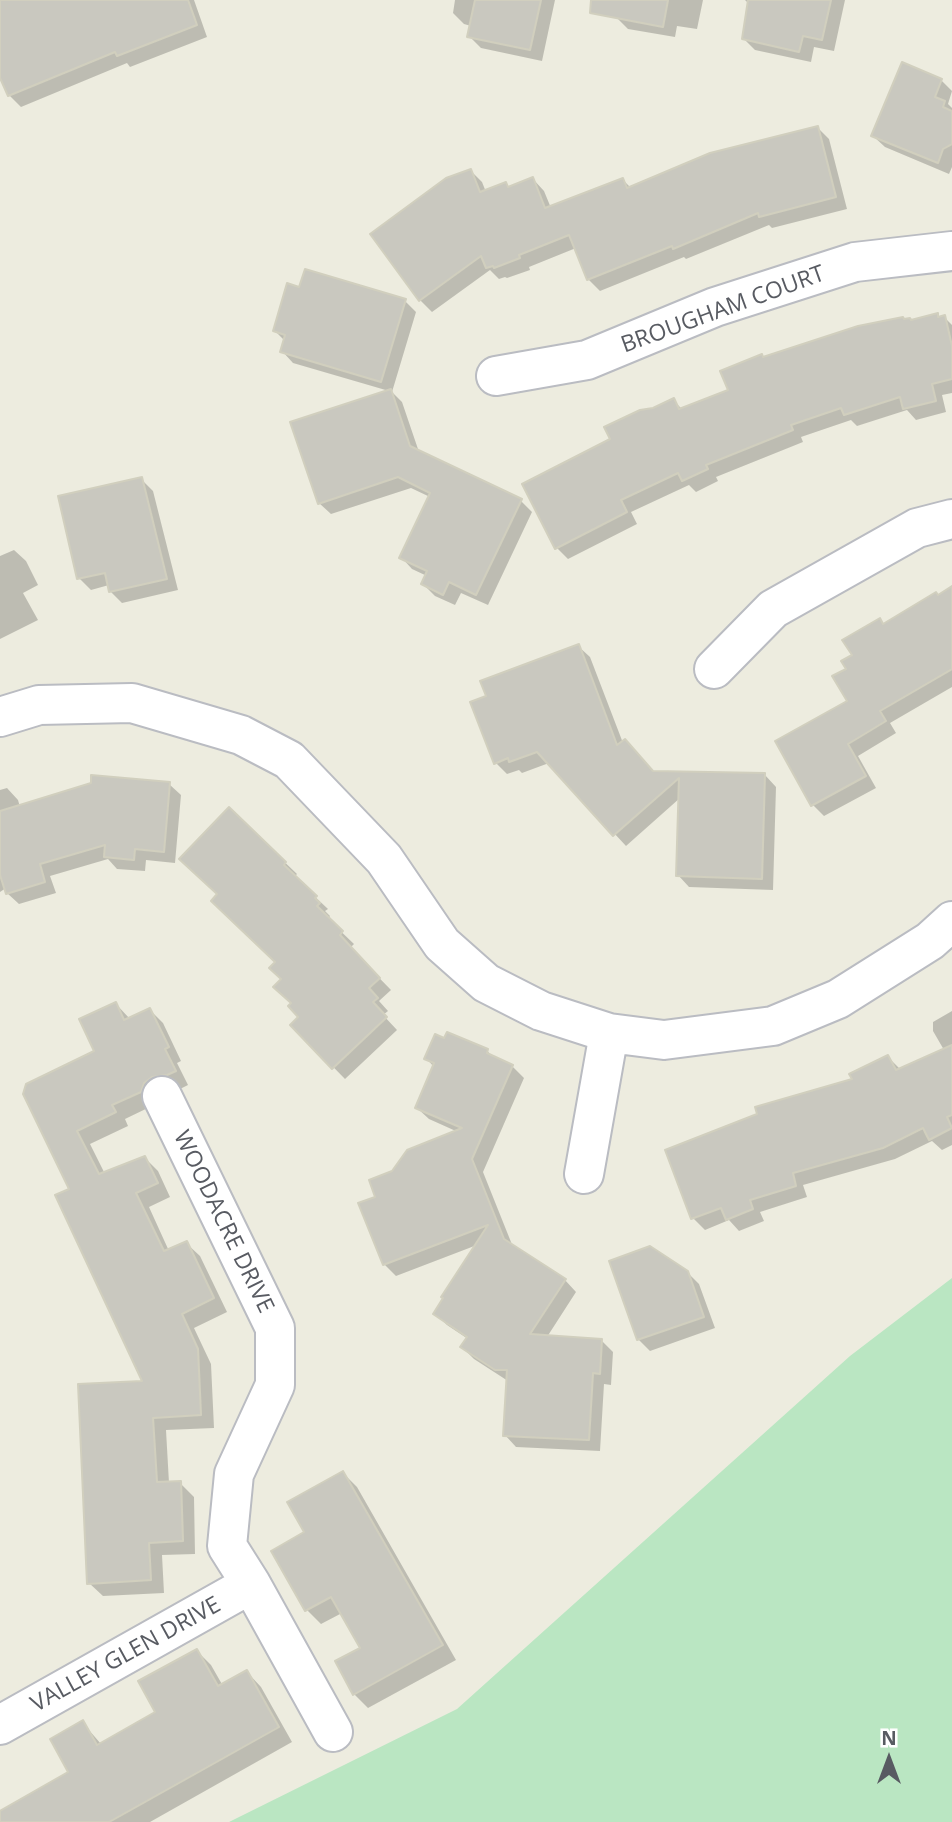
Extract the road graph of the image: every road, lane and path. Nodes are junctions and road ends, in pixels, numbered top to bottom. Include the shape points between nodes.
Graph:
1 (952, 251) edge
2 (496, 376) dead end
3 (952, 519) edge
4 (714, 668) dead end
5 (0, 718) edge
6 (952, 921) edge
7 (609, 1033) junction
8 (162, 1097) dead end
9 (584, 1174) dead end
10 (251, 1584) junction
11 (0, 1725) edge
12 (333, 1732) dead end

1 - 2 street, BROUGHAM COURT via 855,262 715,307 587,360
3 - 4 street via 917,528 773,609
5 - 7 street via 39,705 132,703 241,735 289,760 384,859 442,944 486,983 541,1011
6 - 7 street via 838,999 773,1026 664,1040
7 - 9 street
8 - 10 street, WOODACRE DRIVE via 275,1328 275,1385 234,1474 227,1546
10 - 11 street, VALLEY GLEN DRIVE
10 - 12 street, WOODACRE DRIVE

